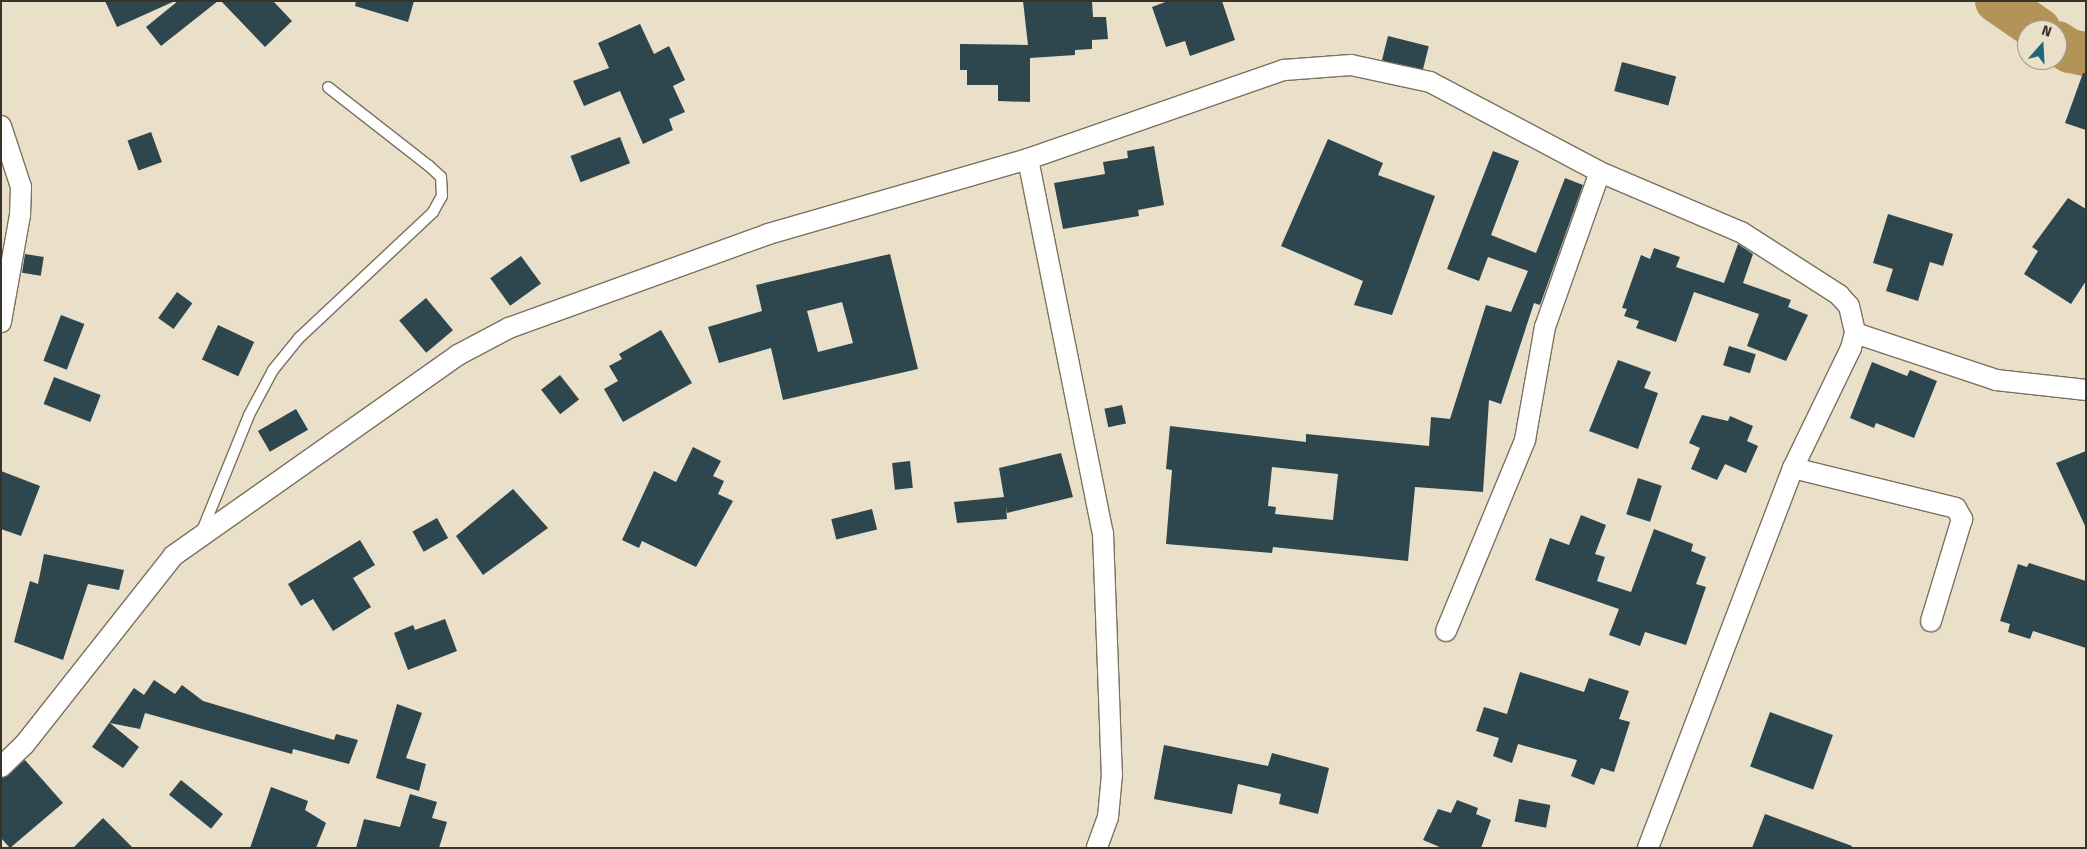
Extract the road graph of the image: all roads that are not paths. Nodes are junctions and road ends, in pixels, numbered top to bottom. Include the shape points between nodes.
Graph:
1 (328, 87) dead end
2 (1, 126) edge
3 (1028, 159) junction
4 (1600, 172) junction
5 (1, 322) edge
6 (1855, 333) junction
7 (2086, 390) edge
8 (1793, 468) junction
9 (200, 537) junction
10 (1931, 621) dead end
11 (1446, 631) dead end
12 (1, 767) edge
13 (1097, 848) edge
14 (1648, 848) edge

1 - 9 lane via 429,166 441,178 442,196 433,212 299,338 273,370 249,415
2 - 5 street via 21,187 20,215
3 - 4 street via 1284,70 1351,65 1430,82
3 - 9 street via 768,234 509,328 458,355
3 - 13 street via 1103,533 1112,774 1108,817
4 - 6 street via 1741,232 1839,295 1849,306
4 - 11 street via 1545,327 1525,440
6 - 7 street via 1996,380
6 - 8 street via 1844,367
8 - 10 street via 1956,508 1962,519
8 - 14 street
9 - 12 street via 173,556 24,745

